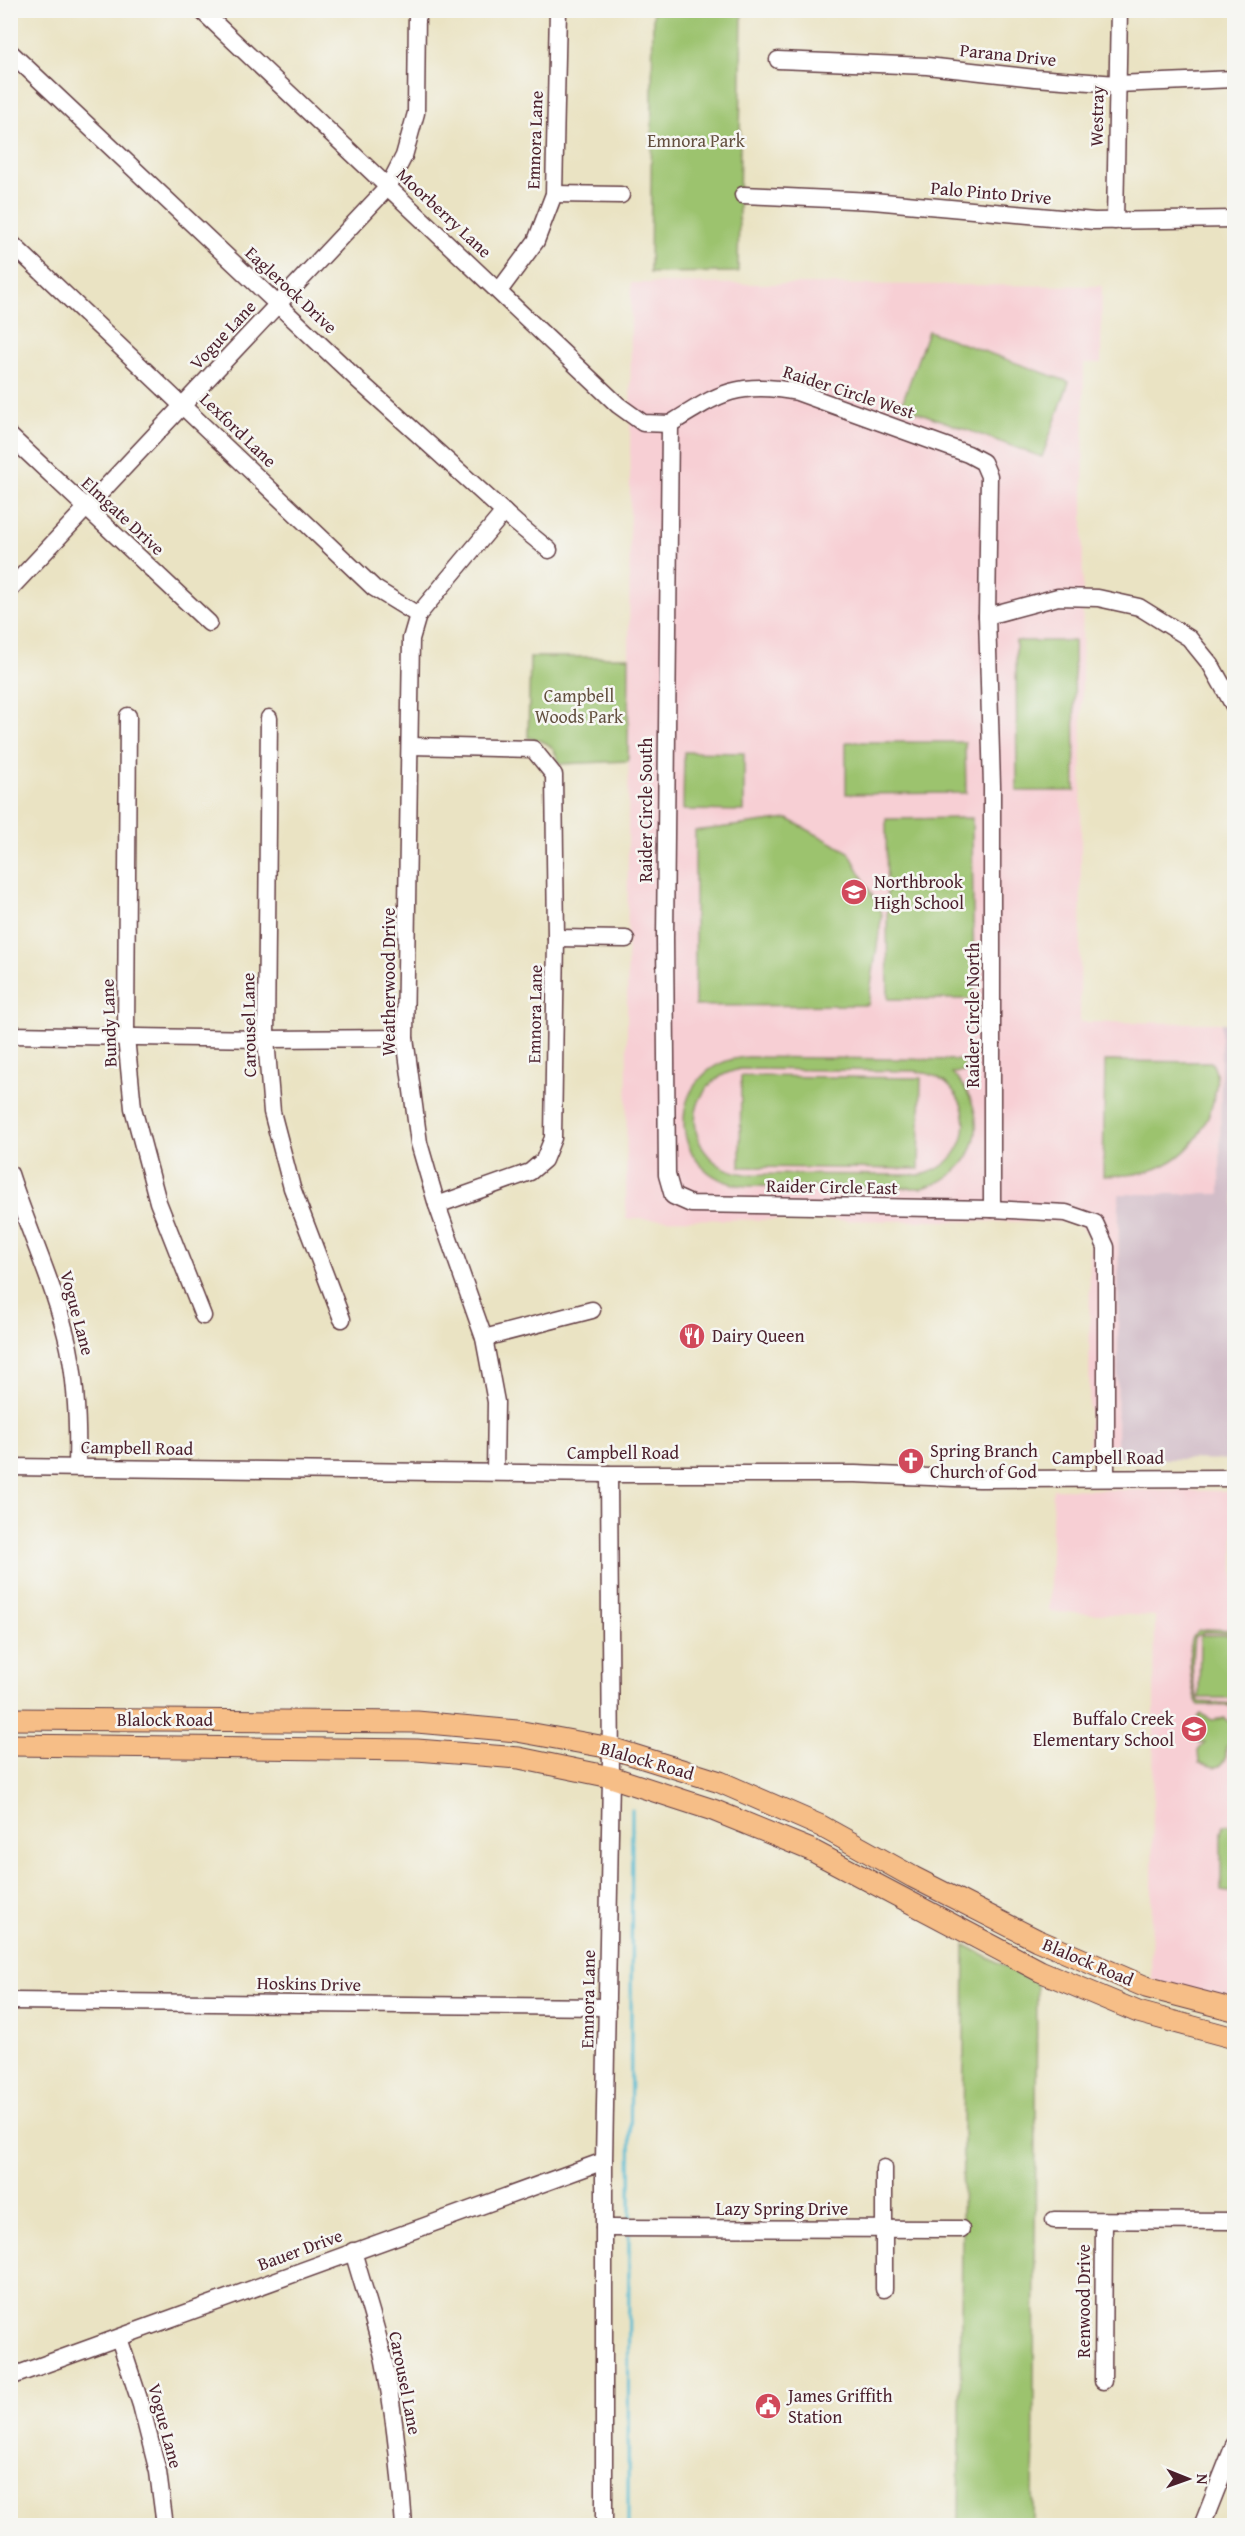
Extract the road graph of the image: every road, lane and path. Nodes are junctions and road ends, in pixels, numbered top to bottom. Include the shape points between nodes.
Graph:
1 (417, 10) edge
2 (558, 10) edge
3 (1119, 10) edge
4 (203, 11) edge
5 (10, 52) edge
6 (778, 60) dead end
7 (1234, 79) edge
8 (1117, 84) junction
9 (388, 187) junction
10 (554, 194) junction
11 (621, 195) dead end
12 (743, 195) dead end
13 (1234, 219) edge
14 (1115, 221) junction
15 (10, 242) edge
16 (499, 291) junction
17 (278, 304) junction
18 (184, 405) junction
19 (670, 424) junction
20 (10, 436) edge
21 (982, 462) joint
22 (85, 508) junction
23 (504, 512) junction
24 (549, 550) dead end
25 (10, 589) edge
26 (418, 615) junction
27 (987, 616) junction
28 (209, 623) dead end
29 (1234, 706) edge
30 (129, 716) dead end
31 (269, 718) dead end
32 (411, 746) junction
33 (556, 938) junction
34 (626, 939) dead end
35 (10, 1035) edge
36 (126, 1037) junction
37 (405, 1038) junction
38 (267, 1039) junction
39 (10, 1174) edge
40 (673, 1196) joint
41 (437, 1205) junction
42 (992, 1209) junction
43 (592, 1310) dead end
44 (202, 1316) dead end
45 (342, 1319) dead end
46 (484, 1338) junction
47 (10, 1467) edge
48 (77, 1467) junction
49 (495, 1472) junction
50 (609, 1474) junction
51 (1106, 1477) junction
52 (1234, 1478) edge
53 (10, 1719) edge
54 (148, 1720) junction
55 (333, 1721) junction
56 (10, 1745) edge
57 (146, 1747) junction
58 (611, 1748) junction
59 (330, 1749) junction
60 (611, 1777) junction
61 (10, 2001) edge
62 (607, 2007) junction
63 (1234, 2010) edge
64 (1234, 2038) edge
65 (604, 2161) junction
66 (884, 2168) dead end
67 (1054, 2220) dead end
68 (1104, 2221) junction
69 (1234, 2221) edge
70 (609, 2228) junction
71 (885, 2228) junction
72 (961, 2229) dead end
73 (353, 2251) junction
74 (884, 2289) dead end
75 (119, 2338) junction
76 (10, 2377) edge
77 (1102, 2381) dead end
78 (1234, 2445) edge
79 (165, 2526) edge
80 (404, 2526) edge
81 (604, 2526) edge
82 (1202, 2526) edge

1 - 9 street, Vogue Lane via 416,113 404,156
2 - 10 street, Emnora Lane
3 - 8 street, Westray
4 - 9 street, Moorberry Lane
5 - 17 street, Eaglerock Drive
6 - 8 street, Parana Drive via 927,66
7 - 8 street, Parana Drive
8 - 14 street, Westray
9 - 16 street, Moorberry Lane
9 - 17 street, Vogue Lane
10 - 11 street
10 - 16 street, Emnora Lane via 536,241
12 - 14 street, Palo Pinto Drive via 873,201 1029,217
13 - 14 street, Palo Pinto Drive
15 - 18 street, Lexford Lane
16 - 19 street, Moorberry Lane via 635,420
17 - 18 street, Vogue Lane
17 - 23 street, Eaglerock Drive
18 - 22 street, Vogue Lane
18 - 26 street, Lexford Lane via 374,588
19 - 21 street, Raider Circle West via 734,390 770,386 853,411
19 - 40 street, Raider Circle South via 665,938 667,1175
20 - 22 street, Elmgate Drive
21 - 27 street, Raider Circle North via 989,476
22 - 25 street, Vogue Lane
22 - 28 street, Elmgate Drive
23 - 24 street, Eaglerock Drive
23 - 26 street, Weatherwood Drive
26 - 32 street, Weatherwood Drive via 411,649
27 - 29 street via 1058,597 1098,598 1140,607 1189,638 1211,665
27 - 42 street, Raider Circle North via 992,786
30 - 36 street, Bundy Lane
31 - 38 street, Carousel Lane
32 - 33 street, Emnora Lane via 533,749 554,775
32 - 37 street, Weatherwood Drive
33 - 34 street
33 - 41 street, Emnora Lane via 553,1138 544,1160 530,1172
35 - 36 street
36 - 38 street
36 - 44 street, Bundy Lane via 133,1107 158,1202
37 - 38 street
37 - 41 street, Weatherwood Drive via 419,1143
38 - 45 street, Carousel Lane via 273,1112 292,1188
39 - 48 street, Vogue Lane via 69,1347 78,1420
40 - 42 street, Raider Circle East via 691,1204
41 - 46 street, Weatherwood Drive
42 - 51 street via 1066,1213 1095,1223 1106,1247
43 - 46 street
46 - 49 street, Weatherwood Drive via 496,1402
47 - 48 street, Campbell Road
48 - 49 street, Campbell Road
49 - 50 street, Campbell Road
50 - 51 street, Campbell Road
50 - 58 street, Emnora Lane
51 - 52 street, Campbell Road
53 - 54 main road, Blalock Road
54 - 55 main road, Blalock Road
54 - 57 main road
55 - 58 main road, Blalock Road via 417,1722 517,1731
55 - 59 main road
56 - 57 main road, Blalock Road
57 - 59 main road, Blalock Road
58 - 60 street, Emnora Lane
58 - 63 main road, Blalock Road via 720,1782 822,1826 1037,1940 1146,1987
59 - 60 main road, Blalock Road via 417,1750 519,1758
60 - 62 street, Emnora Lane
60 - 64 main road, Blalock Road via 713,1810 811,1850 1066,1982 1138,2012
61 - 62 street, Hoskins Drive
62 - 65 street, Emnora Lane
65 - 70 street, Emnora Lane
65 - 73 street, Bauer Drive
66 - 71 street
67 - 68 street
68 - 69 street
68 - 77 street, Renwood Drive
70 - 71 street, Lazy Spring Drive
70 - 81 street, Emnora Lane
71 - 72 street, Lazy Spring Drive
71 - 74 street
73 - 75 street, Bauer Drive
73 - 80 street, Carousel Lane via 389,2388
75 - 76 street, Bauer Drive
75 - 79 street, Vogue Lane via 158,2472
78 - 82 street

